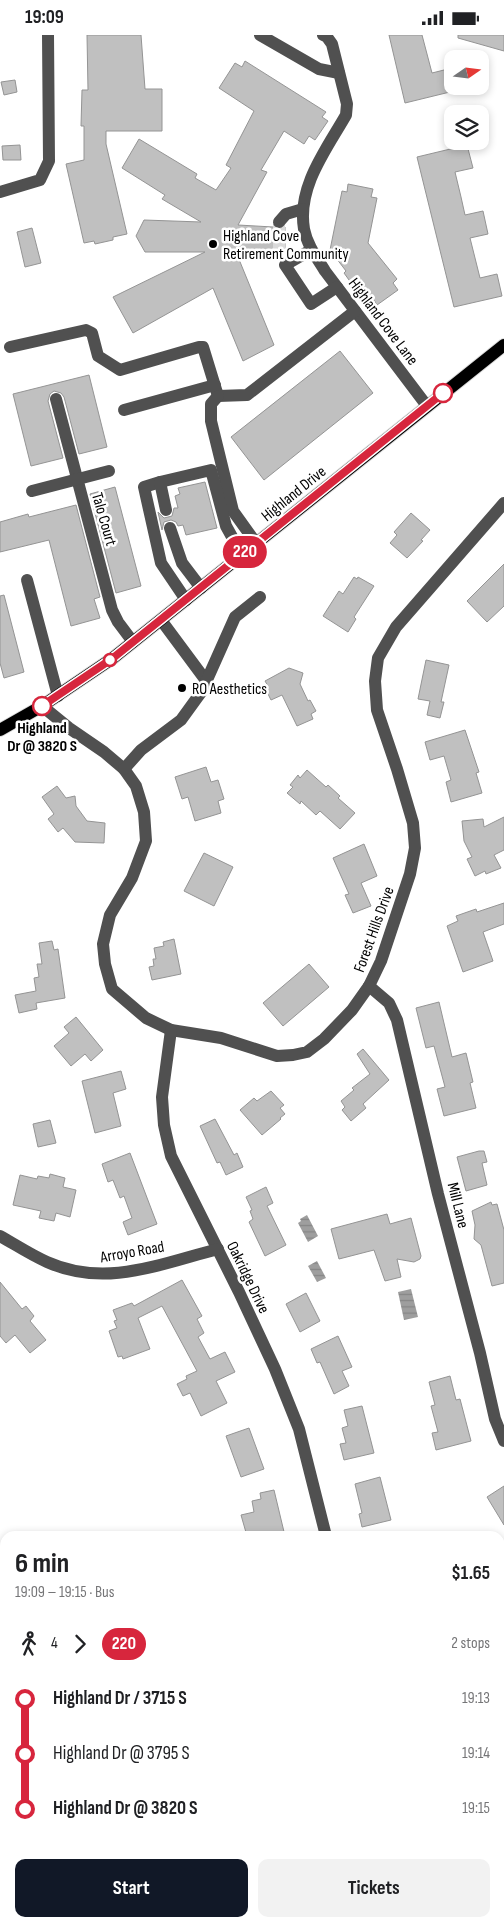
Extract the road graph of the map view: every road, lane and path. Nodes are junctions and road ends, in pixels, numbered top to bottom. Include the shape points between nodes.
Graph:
1 (48, 35) edge
2 (260, 35) edge
3 (323, 35) edge
4 (339, 73) junction
5 (0, 193) edge
6 (303, 209) junction
7 (279, 223) dead end
8 (311, 250) junction
9 (278, 254) tunnel mouth
10 (285, 265) junction
11 (337, 287) junction
12 (355, 311) junction
13 (10, 347) dead end
14 (503, 348) edge
15 (216, 390) junction
16 (56, 399) dead end
17 (427, 406) junction
18 (124, 410) dead end
19 (109, 471) dead end
20 (77, 480) junction
21 (160, 482) junction
22 (32, 491) dead end
23 (504, 503) edge
24 (166, 510) dead end
25 (170, 528) dead end
26 (256, 543) junction
27 (242, 555) junction
28 (27, 580) dead end
29 (201, 588) junction
30 (260, 597) dead end
31 (186, 600) junction
32 (161, 620) junction
33 (133, 642) junction
34 (206, 682) junction
35 (58, 696) junction
36 (42, 706) junction
37 (0, 730) edge
38 (124, 769) junction
39 (369, 986) junction
40 (171, 1030) junction
41 (0, 1236) edge
42 (218, 1249) junction
43 (504, 1441) edge
44 (325, 1531) edge

1 - 5 street via 50,161 40,180
2 - 4 street via 319,69
3 - 4 street, Highland Cove Lane via 332,44
4 - 6 street, Highland Cove Lane via 347,104 346,115 312,176
6 - 7 street via 286,214
6 - 8 street, Highland Cove Lane via 304,230
8 - 10 street
8 - 11 street, Highland Cove Lane
9 - 10 street
10 - 11 street via 311,305
11 - 12 street, Highland Cove Lane
12 - 15 street via 246,395
12 - 17 street, Highland Cove Lane
13 - 15 street via 86,329 92,333 98,356 120,370 203,347
14 - 17 main road, Highland Drive
15 - 18 street
15 - 26 street via 211,404 211,421 233,511
16 - 20 street, Talo Court
17 - 26 main road, Highland Drive
19 - 20 street
20 - 22 street
20 - 33 street, Talo Court via 112,610
21 - 24 street
21 - 27 street via 211,469 226,525
21 - 31 street via 144,487 151,523 161,563
23 - 39 street, Forest Hills Drive via 396,627 378,657 374,681 377,710 413,823 415,848 387,944
25 - 29 street via 182,563
26 - 27 main road, Highland Drive
27 - 29 main road, Highland Drive
28 - 35 street
29 - 31 main road, Highland Drive
30 - 34 street via 235,617
31 - 32 main road, Highland Drive
32 - 33 main road, Highland Drive
32 - 34 street
33 - 35 main road, Highland Drive
34 - 38 street via 181,720 141,750
35 - 36 main road, Highland Drive
36 - 37 main road, Highland Drive
36 - 38 street, Forest Hills Drive
38 - 40 street, Forest Hills Drive via 136,786 144,812 146,841 132,878 110,915 103,943 105,964 112,989 146,1018
39 - 40 street, Forest Hills Drive via 352,1010 307,1052 277,1056 221,1039
39 - 43 street, Mill Lane via 389,1003 397,1020 495,1419
40 - 42 street, Oakridge Drive via 162,1097 164,1125 171,1156
41 - 42 street, Arroyo Road via 47,1262 100,1275 132,1271
42 - 44 street, Oakridge Drive via 275,1369 299,1429

